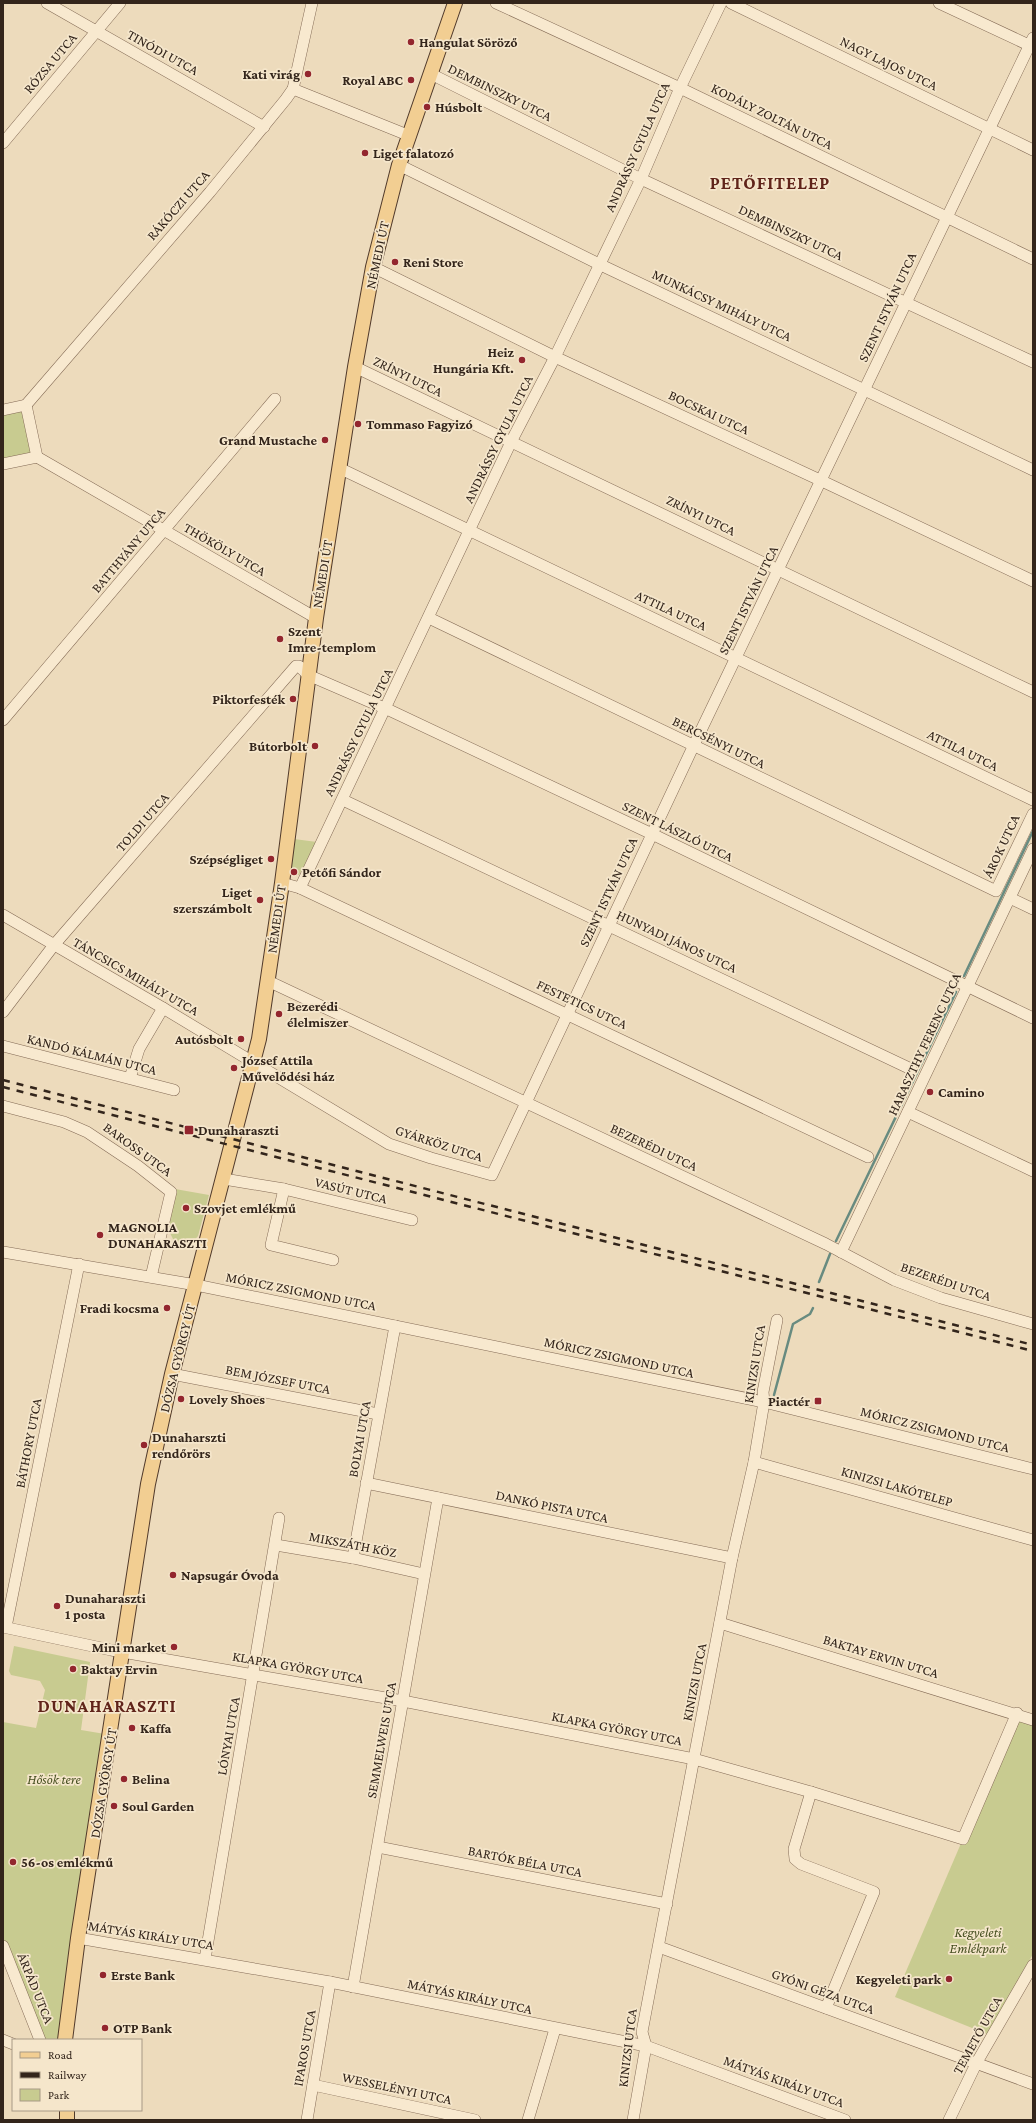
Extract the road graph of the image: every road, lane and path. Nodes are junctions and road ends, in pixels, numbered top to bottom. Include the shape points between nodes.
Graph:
1 (47, 3) edge
2 (120, 3) edge
3 (312, 3) edge
4 (455, 3) edge
5 (496, 3) edge
6 (721, 3) edge
7 (732, 3) edge
8 (939, 3) edge
9 (96, 32) junction
10 (1032, 43) edge
11 (431, 74) junction
12 (680, 88) junction
13 (293, 89) junction
14 (264, 126) junction
15 (989, 129) junction
16 (410, 136) junction
17 (3, 143) edge
18 (1033, 150) edge
19 (399, 165) junction
20 (641, 178) junction
21 (946, 218) junction
22 (1033, 259) edge
23 (600, 264) junction
24 (373, 267) junction
25 (906, 302) junction
26 (555, 357) junction
27 (1033, 362) edge
28 (355, 367) junction
29 (865, 389) junction
30 (275, 399) dead end
31 (26, 405) junction
32 (3, 410) edge
33 (511, 442) junction
34 (37, 457) junction
35 (3, 464) edge
36 (339, 468) junction
37 (1033, 470) edge
38 (822, 481) junction
39 (163, 531) junction
40 (470, 531) junction
41 (779, 570) junction
42 (1033, 581) edge
43 (316, 618) junction
44 (429, 618) junction
45 (737, 658) junction
46 (308, 675) junction
47 (1033, 692) edge
48 (386, 709) junction
49 (3, 720) edge
50 (693, 747) junction
51 (343, 800) junction
52 (1033, 800) edge
53 (1033, 814) edge
54 (652, 834) junction
55 (1033, 849) edge
56 (282, 883) junction
57 (300, 888) junction
58 (996, 891) joint
59 (1010, 898) junction
60 (1033, 909) edge
61 (3, 915) edge
62 (609, 926) junction
63 (54, 945) junction
64 (268, 981) junction
65 (968, 987) junction
66 (163, 1008) junction
67 (3, 1012) edge
68 (568, 1014) junction
69 (1033, 1018) edge
70 (3, 1046) edge
71 (254, 1062) junction
72 (911, 1069) dead end
73 (130, 1078) junction
74 (174, 1090) dead end
75 (526, 1104) junction
76 (3, 1106) edge
77 (908, 1112) junction
78 (230, 1154) joint
79 (868, 1157) dead end
80 (1033, 1171) edge
81 (492, 1176) joint
82 (224, 1179) junction
83 (284, 1189) junction
84 (412, 1220) dead end
85 (3, 1252) edge
86 (841, 1252) junction
87 (333, 1260) dead end
88 (79, 1264) junction
89 (151, 1277) junction
90 (196, 1285) junction
91 (777, 1320) dead end
92 (1033, 1324) edge
93 (395, 1326) junction
94 (172, 1374) junction
95 (764, 1402) junction
96 (378, 1414) junction
97 (754, 1462) junction
98 (1033, 1469) edge
99 (366, 1483) junction
100 (438, 1498) junction
101 (279, 1518) dead end
102 (1033, 1540) edge
103 (276, 1546) junction
104 (353, 1558) junction
105 (732, 1558) junction
106 (424, 1574) junction
107 (720, 1623) junction
108 (5, 1627) edge
109 (123, 1651) junction
110 (253, 1674) junction
111 (403, 1701) junction
112 (1017, 1713) junction
113 (1033, 1720) edge
114 (694, 1759) junction
115 (811, 1792) junction
116 (378, 1847) junction
117 (667, 1904) junction
118 (78, 1938) junction
119 (3, 1946) edge
120 (659, 1947) junction
121 (205, 1959) junction
122 (1033, 1965) edge
123 (330, 1982) junction
124 (354, 1987) junction
125 (826, 2008) junction
126 (555, 2029) junction
127 (40, 2039) edge
128 (65, 2039) edge
129 (646, 2046) junction
130 (978, 2062) junction
131 (1033, 2084) edge
132 (313, 2085) junction
133 (307, 2120) edge
134 (475, 2120) edge
135 (528, 2120) edge
136 (632, 2120) edge
137 (845, 2120) edge
138 (949, 2120) edge

1 - 9 street, TINÓDI UTCA
2 - 9 street, RÓZSA UTCA
3 - 13 street, RÁKÓCZI UTCA
4 - 11 main road, NÉMEDI ÚT
5 - 12 street, KODÁLY ZOLTÁN UTCA
6 - 12 street, ANDRÁSSY GYULA UTCA
7 - 15 street, NAGY LAJOS UTCA
8 - 10 street
9 - 14 street, TINÓDI UTCA
9 - 17 street, RÓZSA UTCA
10 - 15 street, SZENT ISTVÁN UTCA
11 - 16 main road, NÉMEDI ÚT
11 - 20 street, DEMBINSZKY UTCA
12 - 20 street, ANDRÁSSY GYULA UTCA
12 - 21 street, KODÁLY ZOLTÁN UTCA
13 - 14 street, RÁKÓCZI UTCA
13 - 16 street
14 - 31 street, RÁKÓCZI UTCA
15 - 18 street, NAGY LAJOS UTCA
15 - 21 street, SZENT ISTVÁN UTCA
16 - 19 main road, NÉMEDI ÚT
19 - 23 street, MUNKÁCSY MIHÁLY UTCA
19 - 24 main road, NÉMEDI ÚT
20 - 23 street, ANDRÁSSY GYULA UTCA
20 - 25 street, DEMBINSZKY UTCA
21 - 22 street, KODÁLY ZOLTÁN UTCA
21 - 25 street, SZENT ISTVÁN UTCA
23 - 26 street, ANDRÁSSY GYULA UTCA
23 - 29 street, MUNKÁCSY MIHÁLY UTCA
24 - 26 street, BOCSKAI UTCA
24 - 28 main road, NÉMEDI ÚT
25 - 27 street, DEMBINSZKY UTCA
25 - 29 street, SZENT ISTVÁN UTCA
26 - 33 street, ANDRÁSSY GYULA UTCA
26 - 38 street, BOCSKAI UTCA
28 - 33 street, ZRÍNYI UTCA
28 - 36 main road, NÉMEDI ÚT
29 - 37 street, MUNKÁCSY MIHÁLY UTCA
29 - 38 street, SZENT ISTVÁN UTCA
30 - 39 street, BATTHYÁNY UTCA
31 - 32 street
31 - 34 street
33 - 40 street, ANDRÁSSY GYULA UTCA
33 - 41 street, ZRÍNYI UTCA
34 - 35 street
34 - 39 street, THÖKÖLY UTCA
36 - 40 street, ATTILA UTCA
36 - 43 main road, NÉMEDI ÚT
38 - 41 street, SZENT ISTVÁN UTCA
38 - 42 street, BOCSKAI UTCA
39 - 43 street, THÖKÖLY UTCA
39 - 49 street, BATTHYÁNY UTCA
40 - 44 street, ANDRÁSSY GYULA UTCA
40 - 45 street, ATTILA UTCA
41 - 45 street, SZENT ISTVÁN UTCA
41 - 47 street, ZRÍNYI UTCA
43 - 46 main road, NÉMEDI ÚT
44 - 48 street, ANDRÁSSY GYULA UTCA
44 - 50 street, BERCSÉNYI UTCA
45 - 50 street, SZENT ISTVÁN UTCA
45 - 52 street, ATTILA UTCA
46 - 48 street, SZENT LÁSZLÓ UTCA
46 - 56 main road, NÉMEDI ÚT
46 - 63 street, TOLDI UTCA via 296,666
48 - 51 street, ANDRÁSSY GYULA UTCA
48 - 54 street, SZENT LÁSZLÓ UTCA
50 - 54 street, SZENT ISTVÁN UTCA
50 - 58 street, BERCSÉNYI UTCA
51 - 57 street, ANDRÁSSY GYULA UTCA
51 - 62 street, HUNYADI JÁNOS UTCA
53 - 58 street, ÁROK UTCA
54 - 62 street, SZENT ISTVÁN UTCA
54 - 65 street, SZENT LÁSZLÓ UTCA
55 - 59 street, HARASZTHY FERENC UTCA
56 - 57 street, FESTETICS UTCA
56 - 64 main road, NÉMEDI ÚT
57 - 68 street, FESTETICS UTCA
59 - 60 street
59 - 65 street, HARASZTHY FERENC UTCA
61 - 63 street, TÁNCSICS MIHÁLY UTCA
62 - 68 street, SZENT ISTVÁN UTCA
62 - 72 street, HUNYADI JÁNOS UTCA
63 - 66 street, TÁNCSICS MIHÁLY UTCA
63 - 67 street, TOLDI UTCA
64 - 71 main road, NÉMEDI ÚT
64 - 75 street, BEZERÉDI UTCA
65 - 69 street, SZENT LÁSZLÓ UTCA
65 - 77 street, HARASZTHY FERENC UTCA
66 - 71 street, TÁNCSICS MIHÁLY UTCA
66 - 73 street via 139,1049
68 - 75 street, SZENT ISTVÁN UTCA
68 - 79 street, FESTETICS UTCA
70 - 73 street, KANDÓ KÁLMÁN UTCA
71 - 78 main road, NÉMEDI ÚT
71 - 81 street, GYÁRKÖZ UTCA via 389,1144
73 - 74 street, KANDÓ KÁLMÁN UTCA
75 - 81 street, SZENT ISTVÁN UTCA
75 - 86 street, BEZERÉDI UTCA
76 - 89 street, BAROSS UTCA via 64,1122 87,1132 171,1192
77 - 80 street
77 - 86 street, HARASZTHY FERENC UTCA
78 - 82 main road, DÓZSA GYÖRGY ÚT
82 - 83 street, VASÚT UTCA
82 - 90 main road, DÓZSA GYÖRGY ÚT
83 - 84 street, VASÚT UTCA
83 - 87 street via 271,1245
85 - 88 street, MÓRICZ ZSIGMOND UTCA
86 - 92 street, BEZERÉDI UTCA via 894,1280 941,1298
88 - 89 street, MÓRICZ ZSIGMOND UTCA
88 - 108 street, BÁTHORY UTCA
89 - 90 street, MÓRICZ ZSIGMOND UTCA
90 - 93 street, MÓRICZ ZSIGMOND UTCA
90 - 94 main road, DÓZSA GYÖRGY ÚT
91 - 95 street, KINIZSI UTCA via 763,1392
93 - 95 street, MÓRICZ ZSIGMOND UTCA
93 - 96 street, BOLYAI UTCA
94 - 96 street, BEM JÓZSEF UTCA
94 - 109 main road, DÓZSA GYÖRGY ÚT via 148,1484
95 - 97 street, KINIZSI UTCA
95 - 98 street, MÓRICZ ZSIGMOND UTCA
96 - 99 street, BOLYAI UTCA
97 - 102 street, KINIZSI LAKÓTELEP
97 - 105 street, KINIZSI UTCA
99 - 100 street, DANKÓ PISTA UTCA
99 - 104 street, BOLYAI UTCA
100 - 105 street, DANKÓ PISTA UTCA
100 - 106 street, SEMMELWEIS UTCA
101 - 103 street, LÓNYAI UTCA
103 - 104 street, MIKSZÁTH KÖZ
103 - 110 street, LÓNYAI UTCA
104 - 106 street, MIKSZÁTH KÖZ
105 - 107 street, KINIZSI UTCA
106 - 111 street, SEMMELWEIS UTCA
107 - 112 street, BAKTAY ERVIN UTCA
107 - 114 street, KINIZSI UTCA
108 - 109 street, KLAPKA GYÖRGY UTCA
109 - 110 street, KLAPKA GYÖRGY UTCA
109 - 118 main road, DÓZSA GYÖRGY ÚT
110 - 111 street, KLAPKA GYÖRGY UTCA
110 - 121 street, LÓNYAI UTCA
111 - 114 street, KLAPKA GYÖRGY UTCA
111 - 116 street, SEMMELWEIS UTCA
112 - 113 street, BAKTAY ERVIN UTCA
112 - 115 street, KLAPKA GYÖRGY UTCA via 963,1839
114 - 115 street, KLAPKA GYÖRGY UTCA
114 - 117 street, KINIZSI UTCA
115 - 125 street via 794,1849 795,1859 801,1864 874,1892
116 - 117 street, BARTÓK BÉLA UTCA
116 - 124 street, SEMMELWEIS UTCA
117 - 120 street, KINIZSI UTCA
118 - 121 street, MÁTYÁS KIRÁLY UTCA
118 - 128 main road, DÓZSA GYÖRGY ÚT
119 - 127 street, ÁRPÁD UTCA
120 - 125 street, GYÓNI GÉZA UTCA
120 - 129 street, KINIZSI UTCA via 642,2032
121 - 123 street, MÁTYÁS KIRÁLY UTCA
122 - 130 street, TEMETŐ UTCA
123 - 124 street, MÁTYÁS KIRÁLY UTCA
123 - 132 street, IPAROS UTCA
124 - 126 street, MÁTYÁS KIRÁLY UTCA
125 - 130 street, GYÓNI GÉZA UTCA
126 - 129 street, MÁTYÁS KIRÁLY UTCA
126 - 135 street
129 - 136 street, KINIZSI UTCA
129 - 137 street, MÁTYÁS KIRÁLY UTCA
130 - 131 street, GYÓNI GÉZA UTCA
130 - 138 street, TEMETŐ UTCA
132 - 133 street, IPAROS UTCA
132 - 134 street, WESSELÉNYI UTCA

